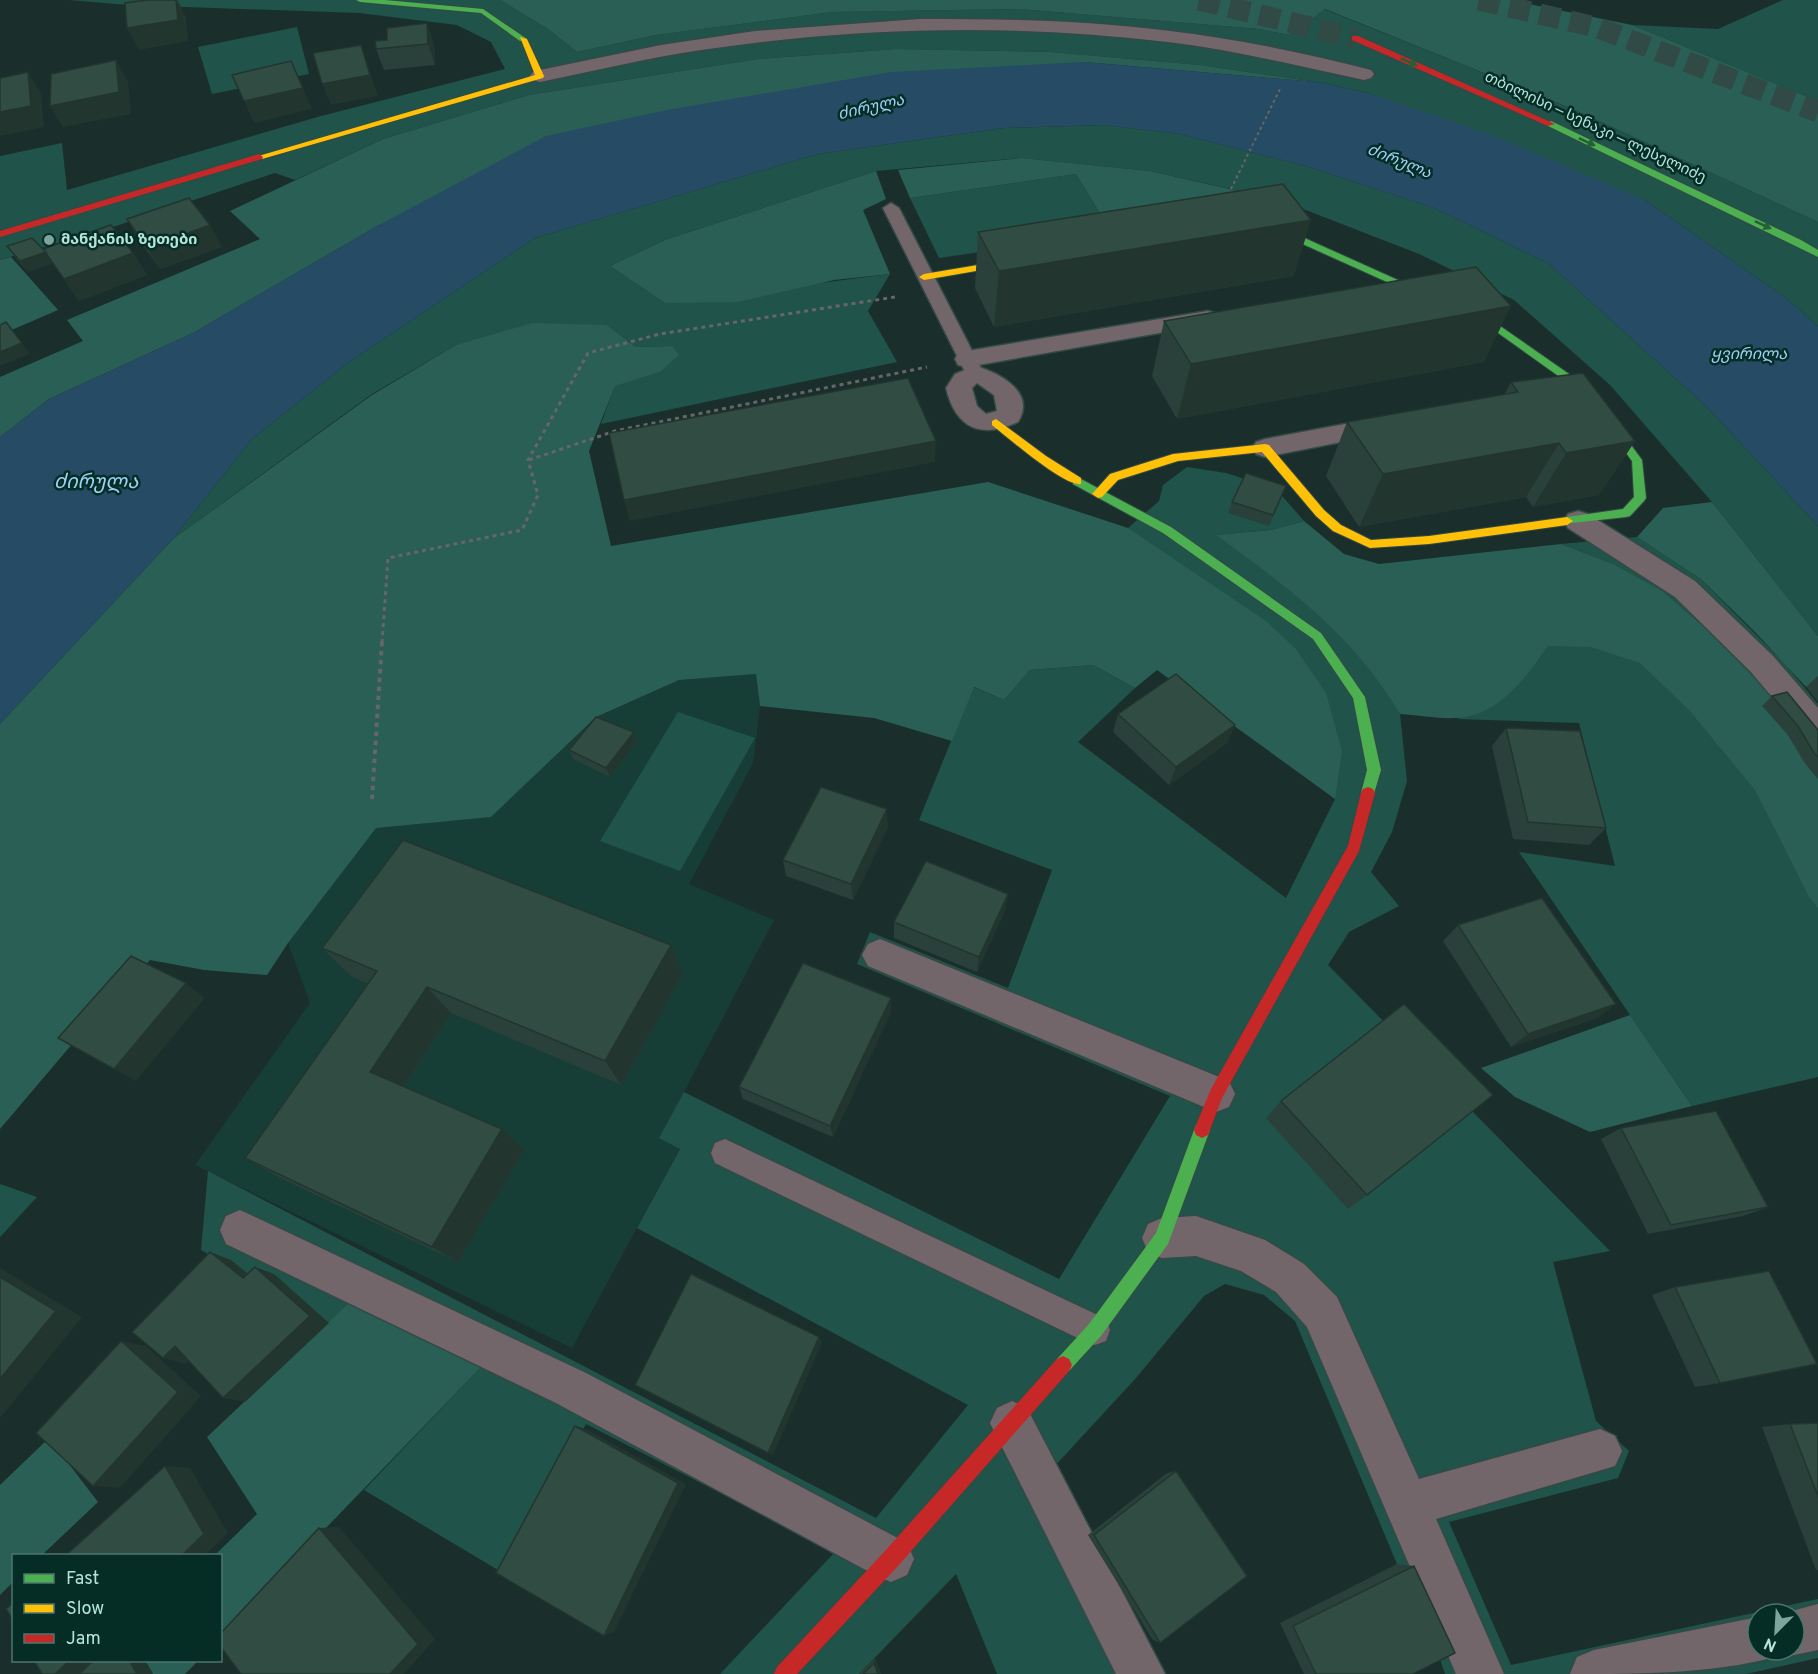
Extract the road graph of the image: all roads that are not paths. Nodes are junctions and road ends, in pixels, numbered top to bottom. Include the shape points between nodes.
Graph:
1 (360, 0) edge
2 (1355, 38) tunnel mouth
3 (1364, 74) dead end
4 (540, 76) junction
5 (891, 208) dead end
6 (1245, 227) edge
7 (0, 234) edge
8 (1818, 254) edge
9 (1027, 259) edge
10 (928, 284) junction
11 (1404, 284) junction
12 (1357, 292) edge
13 (1227, 315) edge
14 (971, 367) junction
15 (1585, 390) junction
16 (1551, 396) edge
17 (1414, 421) edge
18 (996, 423) junction
19 (1265, 448) junction
20 (1098, 494) junction
21 (1578, 521) junction
22 (1818, 729) edge
23 (880, 955) dead end
24 (1216, 1094) junction
25 (725, 1153) dead end
26 (240, 1230) dead end
27 (1162, 1238) junction
28 (1095, 1330) junction
29 (1012, 1424) junction
30 (1600, 1451) dead end
31 (1407, 1505) junction
32 (891, 1559) junction
33 (1746, 1642) edge
34 (784, 1674) edge
35 (1141, 1674) edge
36 (1480, 1674) edge
37 (1594, 1674) edge

1 - 4 main road via 483,11 525,41
2 -> 8 main road, თბილისი — სენაკი — ლესელიძე via 1525,112
3 - 4 street via 1209,42 1141,33 1056,27 860,27 702,44
4 - 7 main road
5 - 10 lane
6 - 11 main road via 1268,225
9 - 10 main road
10 - 14 lane
11 - 12 street
11 - 15 main road via 1497,328
13 - 14 street
14 - 18 street via 958,388 961,402 970,415 982,422
14 - 18 street via 1005,390 1011,404 1009,416
15 - 16 street
15 - 21 main road via 1637,460 1640,498 1626,513
17 - 19 street
18 - 20 main road via 1042,459
19 - 20 main road via 1177,457 1114,477
19 - 21 main road via 1320,513 1337,528 1370,544
20 - 24 main road via 1167,530 1317,636 1359,698 1374,770 1354,847
21 - 22 street via 1685,589 1762,664
23 - 24 street
24 - 27 main road
25 - 28 lane
26 - 32 street via 571,1388
27 - 28 main road
27 - 31 street via 1196,1236 1251,1254 1290,1278 1322,1312
28 - 29 main road
29 - 32 main road
29 - 35 street
30 - 31 street
31 - 36 street
32 - 34 main road
33 - 37 street

